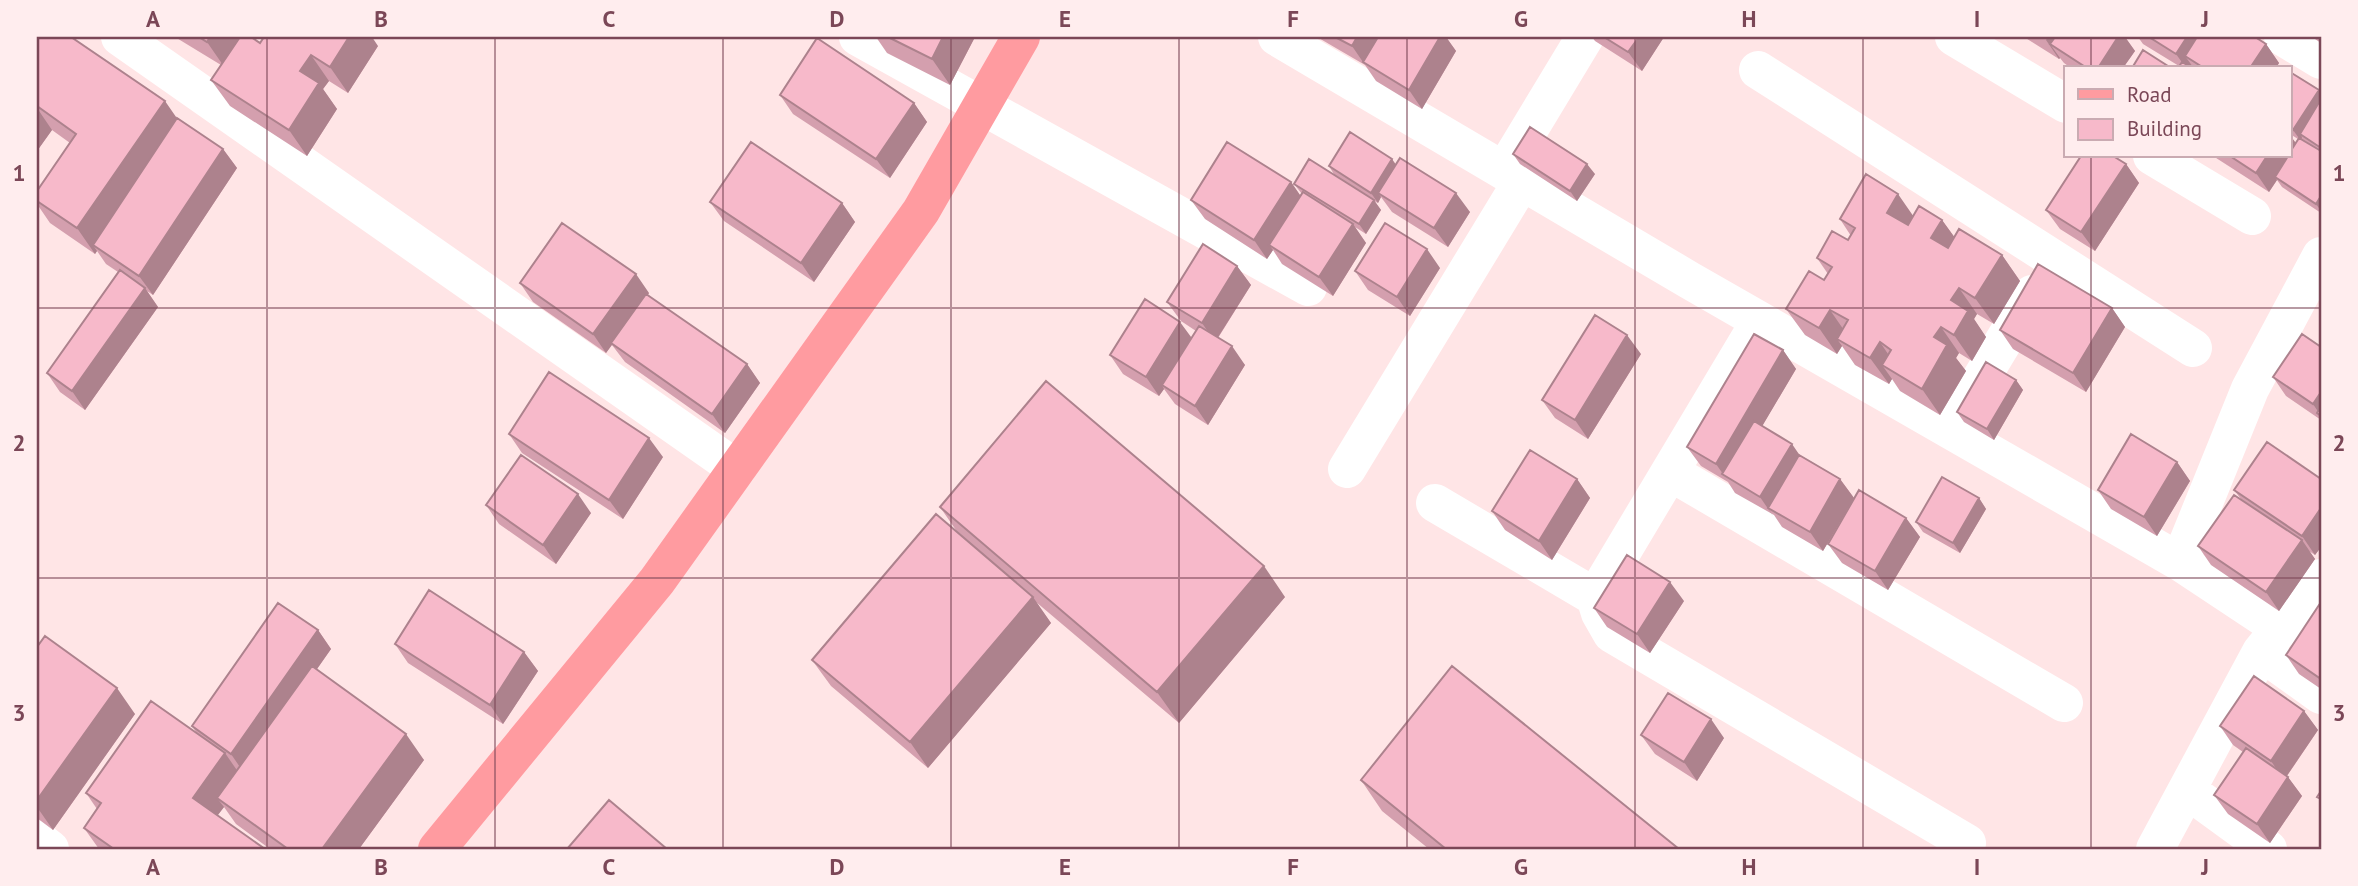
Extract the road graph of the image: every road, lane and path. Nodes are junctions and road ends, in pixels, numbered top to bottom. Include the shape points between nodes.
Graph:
1 (120, 37) edge
2 (858, 37) edge
3 (1021, 37) edge
4 (1278, 37) edge
5 (1585, 37) edge
6 (1954, 37) edge
7 (2283, 37) edge
8 (2321, 61) edge
9 (1758, 70) dead end
10 (2064, 103) edge
11 (982, 105) junction
12 (2155, 158) edge
13 (1513, 176) junction
14 (2252, 216) dead end
15 (2321, 256) edge
16 (2053, 260) junction
17 (1308, 287) edge
18 (1760, 321) junction
19 (2193, 348) dead end
20 (1950, 430) junction
21 (737, 469) junction
22 (1348, 469) dead end
23 (1670, 472) junction
24 (1435, 503) dead end
25 (2180, 562) junction
26 (2321, 578) edge
27 (1595, 597) junction
28 (2271, 641) junction
29 (2321, 695) edge
30 (2064, 703) dead end
31 (2187, 790) junction
32 (37, 839) edge
33 (1967, 844) dead end
34 (50, 849) edge
35 (437, 849) edge
36 (2155, 849) edge
37 (2267, 849) edge

1 - 21 street
2 - 11 street
3 - 11 main road
4 - 13 street
5 - 13 street
6 - 10 street
7 - 8 street
9 - 16 street
11 - 17 street
11 - 21 main road via 921,211
12 - 14 street
13 - 18 street
13 - 22 street
15 - 25 street via 2250,389
16 - 19 street
16 - 20 street
18 - 20 street
18 - 23 street
20 - 25 street
21 - 35 main road via 657,581
23 - 27 street
23 - 30 street
24 - 27 street
25 - 28 street
26 - 28 street
27 - 33 street via 1612,634
28 - 29 street
28 - 31 street
31 - 36 street
31 - 37 street
32 - 34 street

